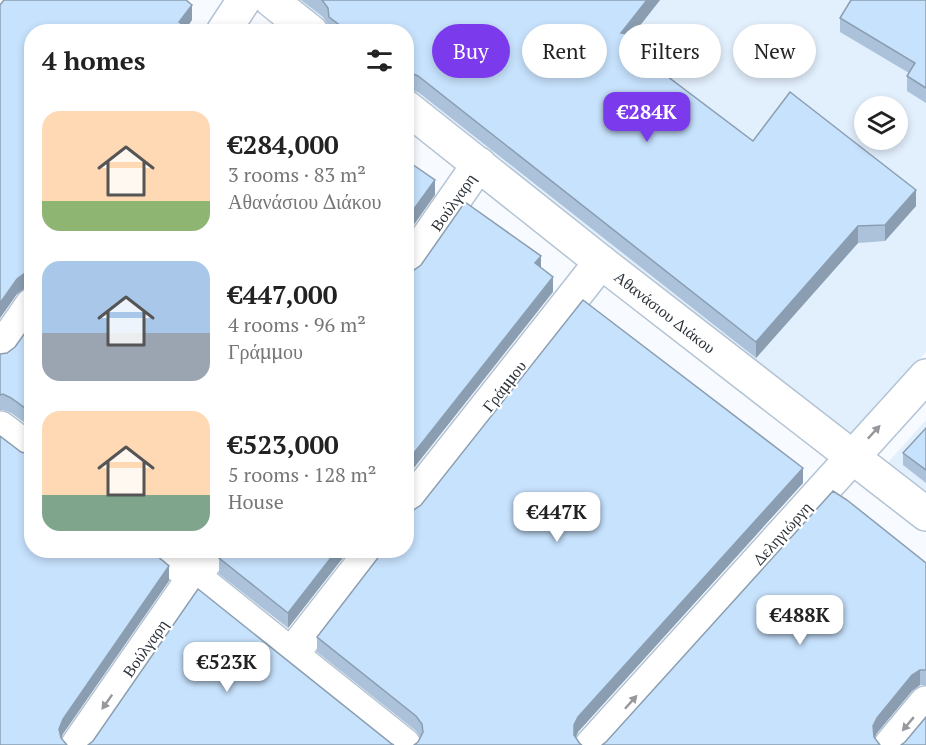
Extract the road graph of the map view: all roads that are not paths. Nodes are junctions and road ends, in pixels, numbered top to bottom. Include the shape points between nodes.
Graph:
1 (244, 0) edge
2 (271, 0) edge
3 (228, 24) edge
4 (301, 24) edge
5 (414, 112) edge
6 (479, 164) junction
7 (414, 257) edge
8 (601, 262) junction
9 (24, 316) edge
10 (0, 351) edge
11 (926, 376) edge
12 (0, 428) edge
13 (24, 446) edge
14 (851, 457) junction
15 (414, 499) edge
16 (926, 514) edge
17 (170, 558) edge
18 (207, 558) edge
19 (368, 558) edge
20 (194, 577) junction
21 (291, 655) junction
22 (926, 703) edge
23 (78, 745) edge
24 (404, 745) edge
25 (592, 745) edge
26 (891, 745) edge

1 - 3 street
2 - 4 street
5 - 6 street, Αθανάσιου Διάκου
6 - 7 street, Βούλγαρη
6 - 8 street, Αθανάσιου Διάκου
8 - 14 street, Αθανάσιου Διάκου
8 - 15 street, Γράμμου
9 - 10 street
14 -> 11 street, Δεληγιώργη
12 - 13 street
14 - 16 street, Αθανάσιου Διάκου
25 -> 14 street, Δεληγιώργη
17 - 20 street
18 - 20 street, Βούλγαρη
19 - 21 street
20 - 21 street
20 -> 23 street, Βούλγαρη
21 - 24 street
22 -> 26 street

